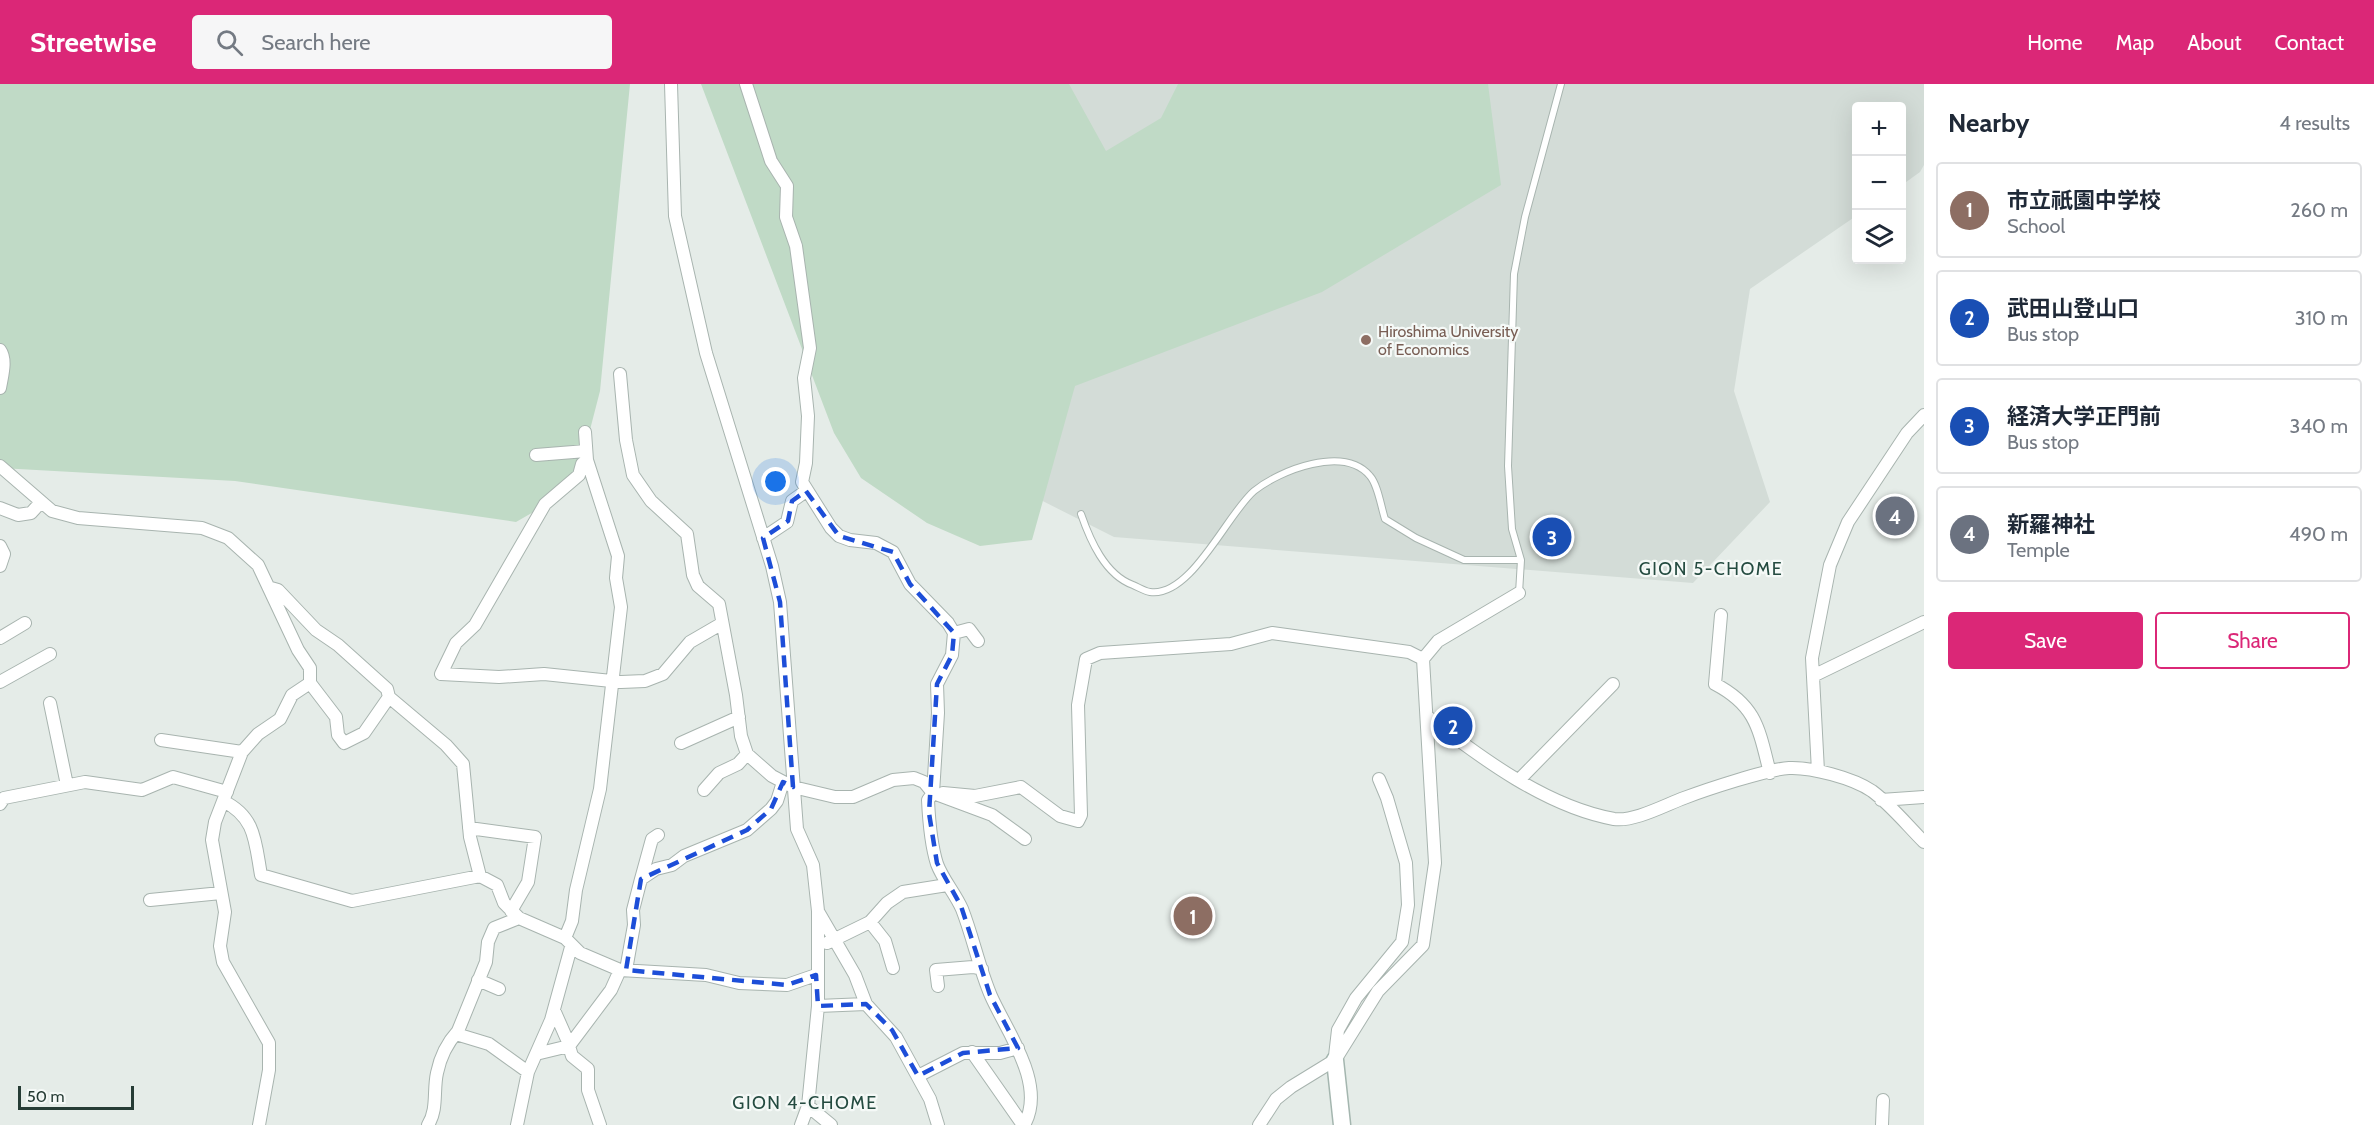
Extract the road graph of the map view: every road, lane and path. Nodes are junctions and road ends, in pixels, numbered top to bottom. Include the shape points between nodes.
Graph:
1 (671, 84) edge
2 (746, 84) edge
3 (1561, 84) edge
4 (0, 350) edge
5 (620, 374) dead end
6 (0, 388) edge
7 (1924, 416) edge
8 (585, 432) dead end
9 (536, 455) dead end
10 (586, 456) junction
11 (0, 466) edge
12 (806, 491) junction
13 (41, 502) junction
14 (0, 508) edge
15 (1081, 514) dead end
16 (763, 538) junction
17 (0, 546) edge
18 (1521, 560) junction
19 (0, 567) edge
20 (270, 588) junction
21 (1519, 593) joint
22 (1722, 615) dead end
23 (1924, 622) edge
24 (25, 623) dead end
25 (721, 624) junction
26 (954, 633) junction
27 (0, 638) edge
28 (978, 640) dead end
29 (50, 654) dead end
30 (1423, 659) junction
31 (1813, 676) junction
32 (0, 682) edge
33 (615, 682) junction
34 (310, 683) junction
35 (1612, 684) dead end
36 (389, 697) junction
37 (50, 704) dead end
38 (739, 717) junction
39 (1428, 717) junction
40 (161, 740) dead end
41 (681, 743) dead end
42 (242, 752) junction
43 (747, 754) junction
44 (1818, 771) junction
45 (1770, 772) junction
46 (1379, 779) dead end
47 (1519, 780) junction
48 (788, 784) junction
49 (67, 785) junction
50 (704, 790) dead end
51 (933, 793) junction
52 (225, 796) junction
53 (1924, 797) edge
54 (1, 799) edge
55 (1881, 800) junction
56 (469, 828) junction
57 (658, 835) dead end
58 (1025, 839) dead end
59 (1924, 842) edge
60 (480, 876) junction
61 (641, 879) junction
62 (947, 885) junction
63 (221, 893) junction
64 (150, 900) dead end
65 (818, 911) junction
66 (515, 914) junction
67 (870, 922) junction
68 (833, 940) junction
69 (568, 942) junction
70 (818, 947) junction
71 (893, 968) dead end
72 (982, 969) junction
73 (623, 970) junction
74 (816, 975) junction
75 (478, 980) junction
76 (938, 986) dead end
77 (499, 989) dead end
78 (866, 1004) junction
79 (818, 1006) junction
80 (554, 1010) junction
81 (456, 1034) junction
82 (569, 1045) junction
83 (1018, 1048) junction
84 (972, 1052) junction
85 (536, 1054) junction
86 (1335, 1060) junction
87 (528, 1072) junction
88 (918, 1076) junction
89 (1883, 1100) dead end
90 (808, 1106) junction
91 (259, 1125) edge
92 (428, 1125) edge
93 (517, 1125) edge
94 (600, 1125) edge
95 (801, 1125) edge
96 (831, 1125) edge
97 (938, 1125) edge
98 (1024, 1125) edge
99 (1259, 1125) edge
100 (1342, 1125) edge
101 (1882, 1125) edge

1 - 16 street via 675,216 706,352
2 - 12 street via 771,161 787,186 786,217 796,246 810,348 804,378 808,416 802,474
3 - 18 lane via 1525,217 1514,274 1508,466 1512,529
4 - 6 street
5 - 25 street via 633,475 651,501 687,534 693,575 698,586 719,604
7 - 31 street via 1907,434 1848,522 1830,565 1812,658
8 - 10 street
9 - 10 street
10 - 33 street via 618,556 616,578 621,607
10 - 33 street via 579,475 545,504 475,626 456,643 441,674 544,674
11 - 13 street
12 - 16 street via 792,501 787,522
12 - 26 street via 839,536 876,543 893,552 910,584
13 - 14 street via 25,514
13 - 20 street via 52,512 78,518 202,528 228,538 258,565
15 - 18 lane via 1089,538 1109,568 1128,583 1151,592 1177,585 1204,557 1254,491 1316,461 1352,463 1371,477 1385,519 1416,538 1464,560
16 - 48 street via 780,602
17 - 19 street via 4,554
18 - 21 lane
20 - 34 street via 310,669
20 - 36 street via 278,590 315,630 387,689
21 - 30 street via 1438,641
22 - 45 street via 1715,684 1736,695 1749,710
23 - 31 street
24 - 27 street
25 - 33 street via 682,649 663,674 645,681
25 - 38 street via 727,637
26 - 28 street via 969,630
26 - 51 street via 952,655 937,684
29 - 32 street
30 - 39 street
30 - 51 street via 1409,652 1272,633 1231,644 1100,653 1086,658 1078,705 1078,821 1060,816 1021,787 975,796
31 - 44 street
33 - 69 street via 600,789
34 - 36 street via 336,717 338,735 344,743 364,734
34 - 42 street via 292,695 280,719 258,734
35 - 47 street
36 - 56 street via 463,764
37 - 49 street
38 - 41 street
38 - 43 street
39 - 47 street via 1479,756
39 - 86 street via 1436,863 1423,945 1378,991
40 - 42 street
42 - 52 street
43 - 48 street
43 - 50 street via 738,764 719,773
44 - 45 street via 1788,768
44 - 55 street via 1871,790
45 - 47 street via 1652,812 1616,819 1571,805
46 - 86 street via 1406,863 1408,905 1402,942 1356,998 1338,1030
48 - 51 street via 844,798 904,777 924,782
48 - 61 street via 771,809 747,830
48 - 65 street via 797,829 813,865
49 - 52 street via 99,783 142,790 173,777
49 - 54 street
51 - 58 street via 992,815
51 - 62 street via 928,800 929,813 937,863
52 - 60 street via 251,825 261,875 352,901
52 - 63 street via 212,840
53 - 55 street
55 - 59 street
56 - 60 street
56 - 66 street via 535,837 528,882
57 - 61 street via 652,839
60 - 66 street via 497,885 504,903
61 - 73 street
62 - 67 street via 903,892
62 - 72 street via 961,906
63 - 64 street
63 - 91 street via 225,912 220,946 223,962 269,1043 269,1070
65 - 68 street
65 - 70 street
66 - 69 street
66 - 75 street via 494,928
67 - 68 street
67 - 71 street via 885,941
68 - 70 street
68 - 78 street via 855,975
69 - 73 street via 580,953
69 - 80 street
70 - 74 street
72 - 76 street via 936,970
72 - 83 street via 990,995
73 - 74 street via 706,975 739,983 787,984
73 - 82 street
74 - 79 street
75 - 77 street
75 - 81 street
78 - 79 street
78 - 88 street via 892,1030
79 - 90 street
80 - 82 street
80 - 85 street
81 - 87 street via 489,1044
81 - 92 street via 450,1039 437,1071 434,1114
82 - 85 street
82 - 94 street via 572,1056 588,1069 588,1090
83 - 84 street via 1000,1053
83 - 98 street via 1031,1094 1029,1117
84 - 88 street
84 - 98 street
85 - 87 street
86 - 99 street via 1276,1099
86 - 100 street
87 - 93 street
88 - 97 street
89 - 101 street
90 - 95 street
90 - 96 street

